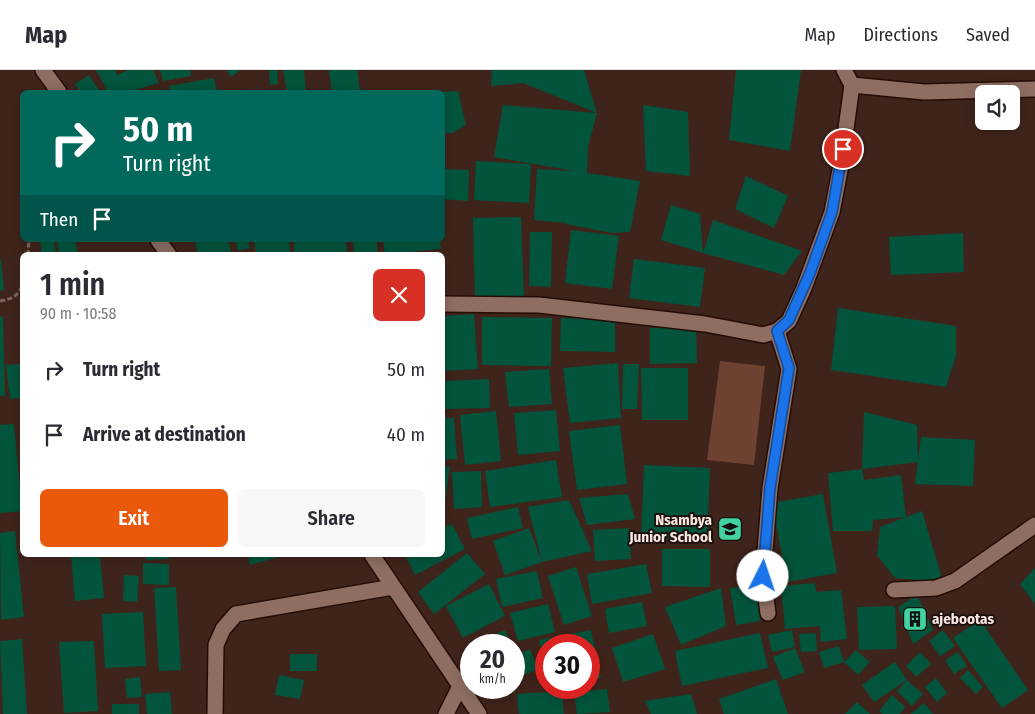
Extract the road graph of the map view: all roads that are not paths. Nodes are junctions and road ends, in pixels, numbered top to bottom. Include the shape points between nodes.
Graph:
1 (43, 70) edge
2 (844, 70) edge
3 (852, 85) junction
4 (1035, 89) edge
5 (58, 90) edge
6 (445, 304) edge
7 (777, 331) junction
8 (1035, 525) edge
9 (373, 557) edge
10 (393, 587) junction
11 (894, 590) dead end
12 (768, 613) dead end
13 (460, 686) joint
14 (469, 699) edge
15 (215, 714) edge
16 (446, 714) edge
17 (479, 714) edge

1 - 5 street
2 - 3 street
3 - 4 street via 924,92
3 - 7 street via 832,212 789,320
6 - 7 street via 539,305 705,324 763,335
7 - 12 street via 789,368 770,488 763,576
8 - 11 street via 955,581 936,588
9 - 10 street
10 - 13 street
10 - 15 street via 236,614 216,644
13 - 16 street
14 - 17 street

